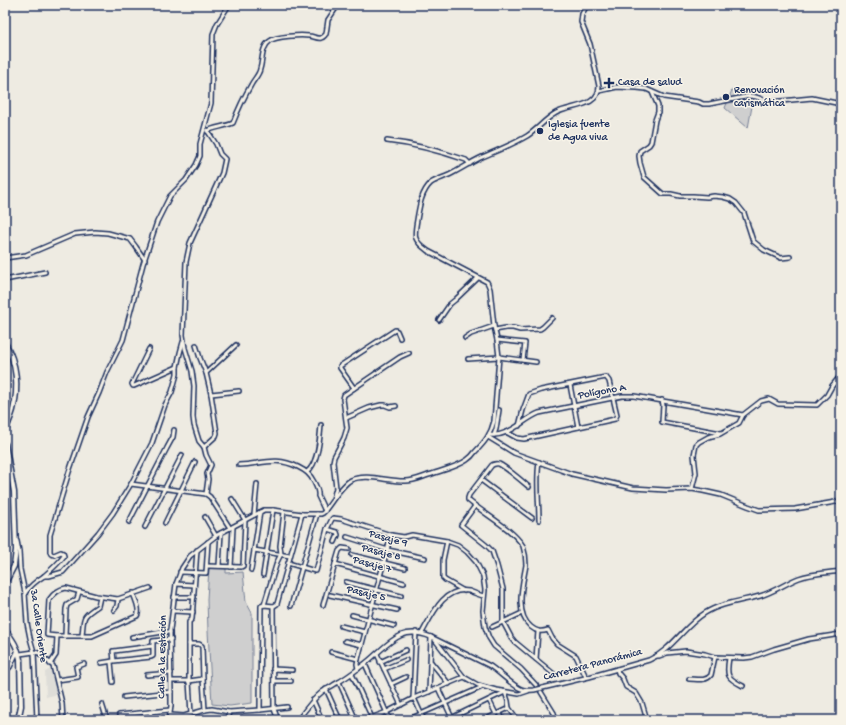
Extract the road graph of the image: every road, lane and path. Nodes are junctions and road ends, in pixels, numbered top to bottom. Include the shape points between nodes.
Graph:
1 (229, 5) edge
2 (338, 5) edge
3 (587, 5) edge
4 (599, 91) junction
5 (652, 92) junction
6 (841, 104) edge
7 (207, 130) junction
8 (203, 132) junction
9 (386, 141) dead end
10 (470, 164) junction
11 (790, 257) dead end
12 (5, 258) edge
13 (145, 260) junction
14 (45, 272) dead end
15 (478, 278) junction
16 (5, 280) edge
17 (552, 318) dead end
18 (439, 320) dead end
19 (495, 328) junction
20 (400, 338) dead end
21 (465, 338) dead end
22 (184, 340) junction
23 (497, 340) junction
24 (5, 343) edge
25 (196, 345) dead end
26 (236, 345) dead end
27 (149, 349) dead end
28 (409, 353) dead end
29 (498, 357) junction
30 (468, 360) dead end
31 (523, 360) junction
32 (536, 362) dead end
33 (177, 367) junction
34 (206, 373) junction
35 (841, 375) edge
36 (570, 385) junction
37 (354, 388) junction
38 (238, 391) dead end
39 (211, 394) junction
40 (613, 398) junction
41 (662, 400) junction
42 (396, 406) dead end
43 (574, 406) junction
44 (499, 410) dead end
45 (743, 415) junction
46 (346, 418) junction
47 (321, 425) dead end
48 (519, 426) junction
49 (578, 427) junction
50 (5, 430) edge
51 (174, 430) dead end
52 (506, 432) junction
53 (722, 433) junction
54 (494, 435) junction
55 (489, 436) junction
56 (5, 444) edge
57 (204, 447) junction
58 (182, 454) dead end
59 (195, 462) dead end
60 (539, 462) junction
61 (239, 465) dead end
62 (307, 472) junction
63 (481, 480) junction
64 (132, 484) junction
65 (257, 484) dead end
66 (148, 486) junction
67 (529, 487) dead end
68 (165, 488) junction
69 (692, 489) junction
70 (181, 490) junction
71 (206, 494) junction
72 (232, 500) dead end
73 (333, 500) junction
74 (841, 502) edge
75 (475, 506) junction
76 (273, 510) junction
77 (325, 511) junction
78 (260, 512) junction
79 (284, 512) junction
80 (302, 514) junction
81 (317, 514) junction
82 (254, 515) junction
83 (205, 516) dead end
84 (532, 518) dead end
85 (245, 520) junction
86 (539, 520) dead end
87 (129, 522) dead end
88 (165, 523) dead end
89 (145, 527) dead end
90 (232, 527) junction
91 (327, 529) junction
92 (221, 533) junction
93 (391, 535) junction
94 (15, 536) junction
95 (216, 536) junction
96 (347, 537) dead end
97 (447, 541) junction
98 (208, 542) junction
99 (335, 542) dead end
100 (349, 549) dead end
101 (197, 550) junction
102 (254, 550) junction
103 (388, 550) junction
104 (266, 552) junction
105 (281, 554) junction
106 (352, 555) dead end
107 (290, 556) junction
108 (425, 558) dead end
109 (288, 563) junction
110 (384, 563) junction
111 (335, 564) junction
112 (207, 566) junction
113 (219, 566) junction
114 (231, 567) junction
115 (302, 568) junction
116 (405, 568) dead end
117 (251, 570) dead end
118 (841, 571) edge
119 (180, 572) junction
120 (195, 573) junction
121 (263, 575) dead end
122 (44, 576) junction
123 (380, 577) junction
124 (346, 582) dead end
125 (5, 583) edge
126 (404, 583) dead end
127 (176, 584) junction
128 (194, 586) junction
129 (150, 588) dead end
130 (376, 590) junction
131 (464, 591) junction
132 (79, 592) junction
133 (25, 593) junction
134 (133, 593) junction
135 (330, 595) dead end
136 (401, 596) dead end
137 (484, 596) junction
138 (100, 597) junction
139 (174, 597) junction
140 (194, 597) junction
141 (118, 599) junction
142 (323, 604) dead end
143 (264, 605) junction
144 (373, 605) junction
145 (273, 606) junction
146 (291, 606) dead end
147 (114, 610) dead end
148 (397, 610) dead end
149 (173, 611) junction
150 (193, 612) junction
151 (522, 613) junction
152 (352, 615) dead end
153 (369, 619) junction
154 (503, 622) junction
155 (341, 626) dead end
156 (394, 626) dead end
157 (492, 627) dead end
158 (5, 629) edge
159 (538, 631) junction
160 (170, 632) junction
161 (366, 632) junction
162 (416, 632) junction
163 (422, 633) junction
164 (841, 634) edge
165 (57, 636) junction
166 (65, 636) junction
167 (82, 636) junction
168 (132, 637) dead end
169 (433, 638) junction
170 (171, 639) junction
171 (345, 641) dead end
172 (189, 644) junction
173 (362, 645) junction
174 (153, 646) junction
175 (406, 650) dead end
176 (19, 652) junction
177 (34, 652) junction
178 (331, 652) dead end
179 (377, 654) junction
180 (657, 656) junction
181 (715, 657) junction
182 (729, 658) junction
183 (358, 659) junction
184 (536, 659) junction
185 (406, 660) dead end
186 (112, 661) junction
187 (430, 661) junction
188 (380, 662) junction
189 (100, 663) dead end
190 (50, 664) junction
191 (84, 664) dead end
192 (365, 664) junction
193 (274, 669) junction
194 (358, 669) junction
195 (384, 669) junction
196 (617, 669) junction
197 (292, 670) dead end
198 (5, 672) edge
199 (147, 674) dead end
200 (171, 674) junction
201 (352, 674) junction
202 (555, 675) dead end
203 (406, 677) dead end
204 (464, 677) junction
205 (586, 677) junction
206 (203, 679) junction
207 (689, 679) dead end
208 (57, 680) junction
209 (171, 681) junction
210 (189, 681) junction
211 (274, 681) junction
212 (113, 682) dead end
213 (291, 682) dead end
214 (339, 682) junction
215 (391, 684) junction
216 (449, 684) junction
217 (536, 685) dead end
218 (481, 686) junction
219 (743, 686) dead end
220 (438, 688) junction
221 (326, 689) junction
222 (534, 690) junction
223 (171, 692) junction
224 (429, 692) junction
225 (505, 692) junction
226 (540, 692) dead end
227 (124, 697) dead end
228 (414, 698) junction
229 (313, 700) junction
230 (489, 700) junction
231 (102, 704) dead end
232 (445, 704) junction
233 (401, 705) junction
234 (287, 707) dead end
235 (510, 708) junction
236 (274, 709) junction
237 (170, 710) junction
238 (206, 710) junction
239 (260, 710) junction
240 (150, 712) junction
241 (229, 712) junction
242 (387, 712) junction
243 (500, 712) junction
244 (170, 714) junction
245 (191, 714) junction
246 (421, 714) junction
247 (496, 714) junction
248 (301, 718) edge
249 (152, 719) dead end
250 (372, 719) edge
251 (452, 719) edge
252 (18, 720) edge
253 (37, 720) edge
254 (63, 720) edge
255 (107, 720) edge
256 (121, 720) edge
257 (169, 720) edge
258 (227, 720) edge
259 (278, 720) edge
260 (298, 720) edge
261 (322, 720) edge
262 (340, 720) edge
263 (356, 720) edge
264 (365, 720) edge
265 (390, 720) edge
266 (407, 720) edge
267 (424, 720) edge
268 (447, 720) edge
269 (485, 720) edge
270 (503, 720) edge
271 (518, 720) edge
272 (556, 720) edge
273 (647, 720) edge

1 - 8 street via 213,34 211,104
2 - 7 street via 328,20 326,34 322,38 306,36 270,40 266,44 260,71 233,124
3 - 4 street via 581,22 591,47
4 - 5 street via 617,87
4 - 10 street via 590,101 555,113 527,136
5 - 6 street via 664,97 703,104 750,96 771,102 812,98
5 - 11 street via 658,112 651,142 640,151 644,177 663,194 723,196 730,199 744,213 753,241 780,258
7 - 8 street
7 - 22 street via 225,162 219,181 190,243 186,262
8 - 13 street via 200,156 196,165 170,196 157,222
9 - 10 street via 403,142 430,149 466,160
10 - 15 street via 433,182 426,190 420,204 415,235 419,245
12 - 13 street via 26,256 75,234 96,232 130,239
13 - 122 street via 123,340 88,417 50,535 51,554 61,552 64,556
14 - 16 street
15 - 18 street via 450,304
15 - 19 street via 487,282 489,286
17 - 19 street via 540,328
19 - 21 street
19 - 23 street
20 - 37 street via 395,330 340,366
22 - 33 street
22 - 57 street via 194,386 194,425 199,441
23 - 29 street
23 - 31 street via 525,343
24 - 50 main road via 12,358 16,386 15,402
25 - 34 street
26 - 34 street
27 - 33 street via 133,386
28 - 37 street
29 - 30 street
29 - 31 street
29 - 55 street via 494,421
31 - 32 street
33 - 64 street via 172,392
34 - 39 street
35 - 45 street via 817,405 778,404 769,399 761,401
36 - 40 street via 606,377
36 - 43 street
36 - 48 street via 529,394
37 - 46 street via 343,397
38 - 39 street
39 - 57 street via 217,433
40 - 41 street, Polígono A via 634,396
40 - 43 street, Polígono A
40 - 49 street via 617,415 615,419
41 - 45 street, Polígono A
41 - 53 street via 662,422
42 - 46 street via 381,405
43 - 48 street, Polígono A via 539,413
43 - 49 street
44 - 54 street
45 - 53 street via 739,423
46 - 73 street via 346,432 333,462 336,488
47 - 62 street via 313,465
48 - 52 street, Polígono A
49 - 52 street via 524,439
51 - 66 street
52 - 54 street, Polígono A
53 - 69 street via 708,437 696,445 696,473
54 - 55 street, Polígono A
55 - 60 street via 514,453
55 - 73 street via 468,460 454,466 411,481 360,478 345,484
56 - 94 main road via 14,487
57 - 71 street via 211,465 207,474
58 - 68 street
59 - 70 street
60 - 69 street via 572,474 633,488
60 - 86 street
61 - 62 street via 272,460 289,463
62 - 77 street via 317,488
63 - 67 street via 492,465 499,464
63 - 75 street via 468,498
63 - 84 street
64 - 66 street
64 - 122 street via 113,514 63,572
65 - 82 street
66 - 68 street
66 - 87 street
68 - 70 street
68 - 89 street
69 - 74 street via 721,495 759,510 795,509
70 - 71 street
70 - 88 street
71 - 90 street
72 - 85 street
73 - 77 street
75 - 151 street via 509,531 523,548 526,564 521,594
75 - 154 street via 461,525 492,551 503,589
76 - 78 street, Calle a la Estación
76 - 79 street, Calle a la Estación
76 - 104 street
77 - 81 street, Calle a la Estación
78 - 82 street, Calle a la Estación
78 - 102 street
79 - 80 street, Calle a la Estación
79 - 105 street
80 - 81 street, Calle a la Estación
80 - 107 street
81 - 115 street
82 - 85 street, Calle a la Estación
83 - 95 street
85 - 90 street, Calle a la Estación
85 - 114 street via 243,566
90 - 92 street, Calle a la Estación
90 - 114 street
91 - 93 street via 333,518
91 - 99 street via 337,532
91 - 115 street via 317,569 315,571
92 - 95 street, Calle a la Estación
92 - 113 street
93 - 97 street via 412,535
93 - 103 street
94 - 125 main road via 15,561
94 - 133 street, 3a Calle Oriente via 20,551 20,569
95 - 98 street, Calle a la Estación
96 - 103 street, Pasaje 9
97 - 131 street via 443,578
97 - 137 street via 458,545 476,562 483,576
98 - 101 street, Calle a la Estación
98 - 112 street
100 - 111 street via 342,548 339,551
101 - 119 street, Calle a la Estación
101 - 120 street
102 - 104 street
102 - 117 street
103 - 108 street, Pasaje 9
103 - 110 street
104 - 105 street
104 - 121 street
105 - 107 street
105 - 143 street
106 - 110 street, Pasaje 8
107 - 109 street
109 - 115 street
109 - 145 street via 277,604
110 - 116 street, Pasaje 8
110 - 123 street
111 - 123 street, Pasaje 7
111 - 142 street
112 - 113 street
112 - 120 street via 206,573
113 - 114 street
115 - 146 street
118 - 180 street, Carretera Panorámica via 805,576 770,593 712,609
119 - 120 street
119 - 127 street, Calle a la Estación
120 - 128 street
122 - 133 street
123 - 126 street, Pasaje 7
123 - 130 street
124 - 130 street
127 - 128 street
127 - 139 street, Calle a la Estación
128 - 140 street
129 - 134 street
130 - 136 street
130 - 144 street
131 - 137 street
131 - 163 street via 449,594 443,600
132 - 138 street
132 - 165 street via 66,588 52,596 47,635
132 - 166 street via 77,599 67,605
133 - 177 street, 3a Calle Oriente via 27,623
134 - 141 street
134 - 167 street via 139,610 138,616 92,636
135 - 144 street, Pasaje 5
137 - 217 street via 485,628 489,638 494,646
138 - 141 street
138 - 167 street via 98,606 85,615
139 - 140 street
139 - 149 street, Calle a la Estación
140 - 150 street
141 - 147 street
143 - 145 street
143 - 239 street via 261,607
144 - 148 street, Pasaje 5
144 - 153 street
145 - 193 street
149 - 150 street
149 - 160 street, Calle a la Estación
150 - 172 street via 189,623
151 - 154 street
151 - 159 street via 528,624
152 - 153 street
153 - 156 street
153 - 161 street
154 - 157 street
154 - 184 street via 515,642
155 - 161 street
158 - 176 main road
159 - 184 street
159 - 205 street via 548,630 557,644 576,656
160 - 168 street
160 - 170 street, Calle a la Estación
161 - 173 street
162 - 163 street, Carretera Panorámica
162 - 179 street via 396,637
162 - 228 street
163 - 169 street, Carretera Panorámica
164 - 182 street via 809,639 752,657
165 - 166 street
165 - 190 street via 56,655
166 - 167 street
169 - 187 street
169 - 204 street
169 - 222 street, Carretera Panorámica via 490,666 519,688
170 - 174 street via 153,641
170 - 200 street, Calle a la Estación
171 - 173 street
172 - 206 street via 202,646
172 - 210 street
173 - 183 street
174 - 186 street via 114,650
174 - 186 street via 153,656
175 - 188 street
176 - 177 street
176 - 198 street
176 - 252 main road via 21,710
177 - 190 street via 39,653
177 - 253 street, 3a Calle Oriente
178 - 183 street
179 - 188 street
179 - 192 street
180 - 181 street via 686,651
180 - 196 street, Carretera Panorámica
181 - 182 street
181 - 207 street via 710,678
182 - 219 street via 728,675
183 - 194 street
184 - 202 street
185 - 195 street
186 - 189 street
186 - 212 street
187 - 216 street
187 - 224 street
188 - 195 street
190 - 208 street
191 - 208 street via 76,667 78,677
192 - 194 street
192 - 242 street
193 - 197 street
193 - 211 street
194 - 201 street
195 - 215 street
196 - 205 street, Carretera Panorámica
196 - 273 street via 626,687 636,694 642,703
199 - 200 street
200 - 209 street, Calle a la Estación
201 - 214 street
201 - 250 street
203 - 215 street
204 - 216 street
204 - 218 street
205 - 222 street, Carretera Panorámica
206 - 210 street
206 - 238 street
208 - 254 street
209 - 210 street
209 - 223 street, Calle a la Estación
210 - 245 street
211 - 213 street
211 - 236 street
214 - 221 street
214 - 263 street
215 - 233 street
216 - 220 street
218 - 225 street
218 - 232 street
220 - 224 street
220 - 232 street
221 - 229 street
221 - 262 street
222 - 225 street via 519,694
223 - 227 street
223 - 237 street, Calle a la Estación
224 - 228 street
225 - 230 street
225 - 235 street
226 - 272 street
228 - 233 street
228 - 246 street
229 - 248 street
229 - 261 street
230 - 247 street
230 - 251 street
231 - 255 street
232 - 246 street
232 - 251 street
233 - 242 street
234 - 236 street
235 - 243 street
235 - 271 street
236 - 239 street
236 - 259 street
237 - 240 street
237 - 244 street, Calle a la Estación
238 - 241 street
238 - 245 street
239 - 241 street
240 - 249 street
240 - 256 street via 119,715
241 - 258 street
242 - 250 street
242 - 265 street
243 - 247 street
243 - 270 street
244 - 245 street
244 - 257 street, Calle a la Estación
246 - 266 street
246 - 267 street
247 - 269 street
248 - 260 street
250 - 264 street
251 - 268 street

